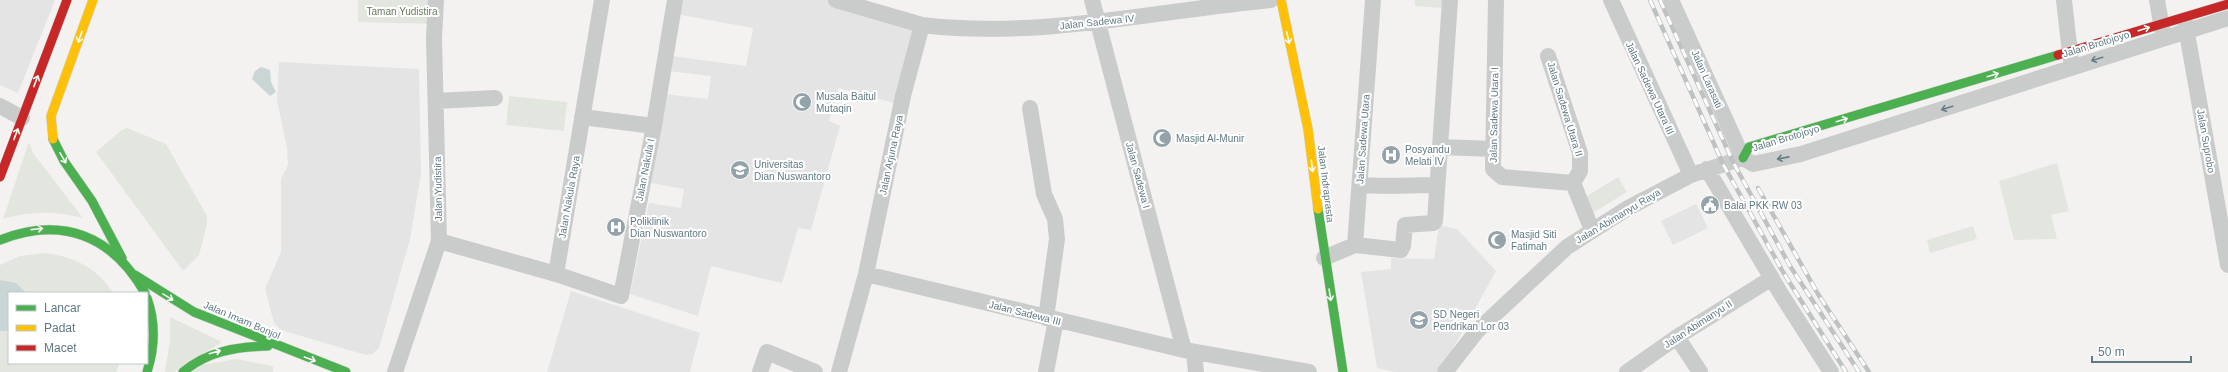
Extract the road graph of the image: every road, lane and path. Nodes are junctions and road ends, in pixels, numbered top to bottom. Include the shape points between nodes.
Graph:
1 (67, 0) edge
2 (93, 0) edge
3 (436, 0) edge
4 (602, 0) edge
5 (675, 0) edge
6 (836, 0) edge
7 (1092, 0) edge
8 (1271, 0) edge
9 (1281, 0) edge
10 (1373, 0) edge
11 (1450, 0) edge
12 (1496, 0) edge
13 (1611, 0) edge
14 (1673, 0) edge
15 (2064, 0) edge
16 (2156, 0) edge
17 (2228, 4) edge
18 (2228, 18) edge
19 (1099, 23) junction
20 (2185, 24) junction
21 (922, 26) junction
22 (2162, 31) junction
23 (1548, 56) dead end
24 (2071, 60) junction
25 (1978, 80) junction
26 (1983, 96) junction
27 (495, 98) dead end
28 (436, 101) junction
29 (0, 106) edge
30 (1030, 108) dead end
31 (582, 117) junction
32 (22, 118) junction
33 (654, 126) junction
34 (1795, 134) junction
35 (2, 141) dead end
36 (1440, 147) junction
37 (1493, 149) junction
38 (1801, 154) junction
39 (1743, 158) junction
40 (6, 161) junction
41 (1707, 169) junction
42 (1691, 175) junction
43 (0, 177) edge
44 (1573, 183) junction
45 (1360, 185) junction
46 (1436, 185) junction
47 (1592, 230) junction
48 (0, 240) edge
49 (439, 241) junction
50 (1355, 245) junction
51 (122, 258) junction
52 (1324, 258) junction
53 (2228, 265) edge
54 (556, 274) junction
55 (866, 274) junction
56 (135, 275) junction
57 (1772, 278) junction
58 (144, 292) edge
59 (148, 303) edge
60 (1051, 319) junction
61 (1677, 337) junction
62 (274, 345) junction
63 (1189, 351) junction
64 (147, 372) edge
65 (183, 372) edge
66 (346, 372) edge
67 (395, 372) edge
68 (760, 372) edge
69 (815, 372) edge
70 (839, 372) edge
71 (1046, 372) edge
72 (1196, 372) edge
73 (1309, 372) edge
74 (1343, 372) edge
75 (1445, 372) edge
76 (1627, 372) edge
77 (1700, 372) edge
78 (1832, 372) edge

32 -> 1 main road
2 -> 51 main road via 51,116 49,129 65,162 92,201
3 - 28 street, Jalan Yudistira
4 - 31 street, Jalan Nakula Raya
5 - 33 street, Jalan Nakula I
6 - 21 street
7 - 19 street, Jalan Sadewa I
8 - 19 street, Jalan Sadewa IV
9 -> 52 main road, Jalan Indraprasta via 1308,129
10 - 45 street, Jalan Sadewa Utara
11 - 36 street
12 - 37 street, Jalan Sadewa Utara I
13 - 42 street, Jalan Sadewa Utara III
14 - 39 street, Jalan Larasati
15 - 24 street
16 - 22 street
17 - 20 main road, Jalan Brotojoyo
18 - 20 street, Jalan Brotojoyo
19 - 21 street, Jalan Sadewa IV via 957,30
19 - 63 street, Jalan Sadewa I
20 - 22 street, Jalan Brotojoyo
20 - 53 street, Jalan Suprobo
21 - 55 street, Jalan Arjuna Raya via 903,96
22 - 24 street, Jalan Brotojoyo
23 - 44 street, Jalan Sadewa Utara II via 1580,153 1580,171
25 -> 24 main road, Jalan Brotojoyo
24 - 26 street, Jalan Brotojoyo
25 - 26 street
34 -> 25 main road, Jalan Brotojoyo
26 -> 38 street, Jalan Brotojoyo
27 - 28 street
28 - 49 street, Jalan Yudistira
29 - 32 street
30 - 60 street via 1044,194 1057,229
31 - 33 street
31 - 54 street, Jalan Nakula Raya
40 -> 32 main road
33 - 54 street, Jalan Nakula I via 621,296
34 - 38 street
34 - 39 main road, Jalan Brotojoyo via 1749,148
35 - 40 main road
36 - 37 street
36 - 46 street
37 - 44 street, Jalan Sadewa Utara I via 1493,169 1502,177
38 -> 39 street, Jalan Brotojoyo via 1753,164
39 - 41 street, Jalan Abimanyu Raya
40 - 43 main road
41 - 42 street, Jalan Abimanyu Raya
41 - 57 street
42 - 47 street, Jalan Abimanyu Raya
44 - 47 street
45 - 46 street
45 - 50 street, Jalan Sadewa Utara
46 - 50 street via 1435,221 1406,225 1402,248
47 - 75 street, Jalan Abimanyu Raya via 1567,247 1501,307 1477,331
48 -> 51 main road via 28,230 68,230 94,239
49 - 54 street
49 - 67 street, Jalan Yudistira
50 - 52 street
51 - 56 main road
52 -> 74 main road, Jalan Indraprasta
55 - 60 street, Jalan Sadewa III
55 - 70 street, Jalan Arjuna Raya
56 - 58 main road
56 -> 62 main road, Jalan Imam Bonjol via 194,312
57 - 61 street, Jalan Abimanyu II
57 - 78 street
59 - 64 main road via 154,331 152,358
60 - 63 street, Jalan Sadewa III
60 - 71 street
61 - 76 street, Jalan Abimanyu II
61 - 77 street
65 -> 62 main road via 195,361 215,352 230,348
62 -> 66 main road, Jalan Imam Bonjol
63 - 72 street, Jalan Sadewa I
63 - 73 street, Jalan Sadewa III
68 - 69 street via 767,352

